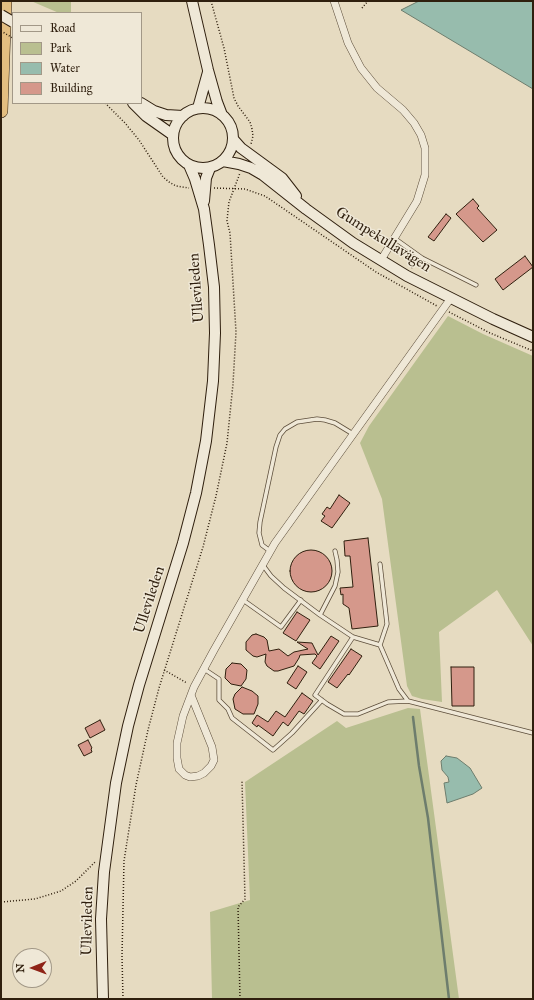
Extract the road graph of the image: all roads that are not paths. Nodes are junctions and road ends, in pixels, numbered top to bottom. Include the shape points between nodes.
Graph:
1 (5, 1) edge
2 (192, 1) edge
3 (334, 1) edge
4 (1, 15) edge
5 (12, 21) edge
6 (208, 70) junction
7 (134, 104) edge
8 (142, 104) edge
9 (198, 108) junction
10 (1, 111) edge
11 (222, 115) junction
12 (183, 116) junction
13 (173, 135) junction
14 (233, 139) junction
15 (223, 161) junction
16 (189, 165) junction
17 (210, 168) junction
18 (204, 209) junction
19 (309, 211) junction
20 (394, 238) junction
21 (382, 258) junction
22 (476, 285) dead end
23 (451, 298) junction
24 (533, 336) edge
25 (353, 434) junction
26 (270, 551) junction
27 (335, 551) dead end
28 (262, 564) junction
29 (380, 564) dead end
30 (243, 600) junction
31 (301, 600) junction
32 (320, 615) junction
33 (353, 637) junction
34 (380, 645) junction
35 (204, 669) junction
36 (191, 695) junction
37 (322, 700) junction
38 (408, 701) junction
39 (533, 733) edge
40 (103, 999) edge

1 - 10 highway
2 - 6 main road
3 - 20 street via 348,43 358,63 377,88 403,110 421,135 425,175 422,187 417,201
4 - 5 main road, bridge
6 - 9 main road
6 - 11 main road
7 - 13 main road
8 - 12 main road via 166,115
9 - 11 main road via 208,108
9 - 12 main road
11 - 14 main road via 232,128
12 - 13 main road via 176,124
13 - 16 main road via 176,152
14 - 15 main road via 229,154
14 - 19 main road, Gumpekullavägen via 241,148 282,178
15 - 17 main road
15 - 19 main road, Gumpekullavägen via 251,168
16 - 17 main road
16 - 18 main road, Ullevileden
17 - 18 main road, Ullevileden via 206,178
18 - 40 main road, Ullevileden via 214,287 215,333 206,441 184,543 139,685 116,783 106,851 101,919
19 - 21 main road, Gumpekullavägen via 356,237
20 - 21 street
20 - 22 lane via 422,258
21 - 23 main road, Gumpekullavägen via 410,270
23 - 24 main road, Gumpekullavägen
23 - 25 street
25 - 26 street
25 - 26 lane via 334,423 317,419 297,422 280,435 259,532 262,545
26 - 28 street
27 - 32 lane via 338,560 337,579
28 - 30 street
28 - 31 lane via 284,588
29 - 34 lane via 387,624
30 - 31 lane via 281,627
30 - 35 street
31 - 32 lane
32 - 33 lane
33 - 34 lane
33 - 37 lane via 315,695
34 - 38 lane
35 - 36 street
35 - 37 lane via 219,679 219,700 228,709 232,718 273,750
36 - 36 street via 177,743 179,769 190,777 204,773 214,760 212,747
37 - 38 lane via 344,714 358,714 388,702
38 - 39 lane

